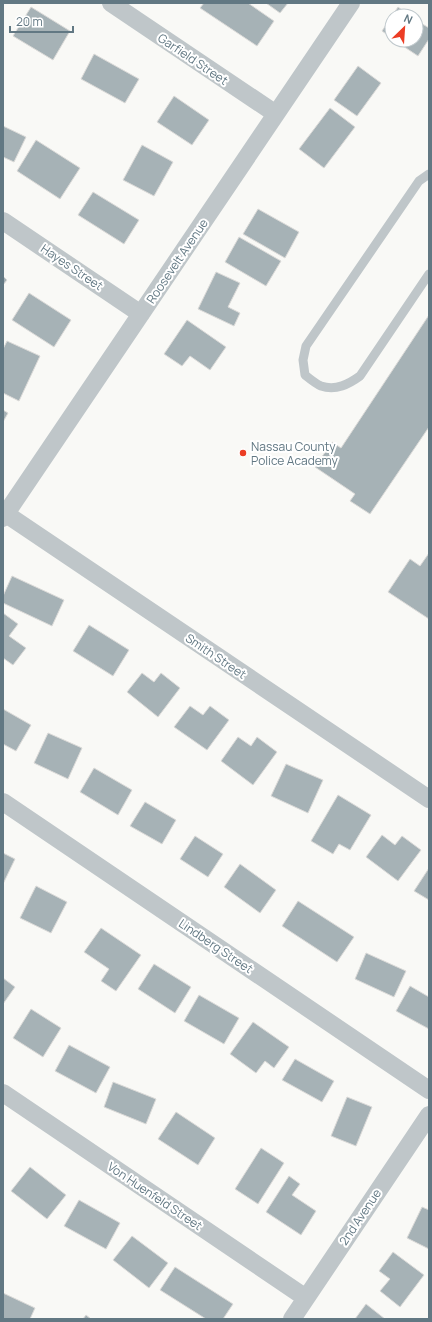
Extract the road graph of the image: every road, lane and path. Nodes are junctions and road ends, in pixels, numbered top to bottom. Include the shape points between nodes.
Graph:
1 (111, 3) edge
2 (351, 3) edge
3 (276, 114) junction
4 (429, 174) edge
5 (3, 221) edge
6 (429, 274) edge
7 (141, 314) junction
8 (4, 515) edge
9 (429, 799) edge
10 (3, 802) edge
11 (429, 1090) edge
12 (3, 1093) edge
13 (429, 1115) edge
14 (306, 1298) junction
15 (292, 1319) edge

1 - 3 street, Garfield Street
2 - 3 street, Roosevelt Avenue
3 - 7 street, Roosevelt Avenue
4 - 6 lane via 419,181 306,346 303,360 306,375 321,386 336,387 348,384 360,376
5 - 7 street, Hayes Street
7 - 8 street, Roosevelt Avenue
8 - 9 street, Smith Street
10 - 11 street, Lindberg Street
12 - 14 street, Von Huenfeld Street
13 - 14 street, 2nd Avenue
14 - 15 street, 2nd Avenue

